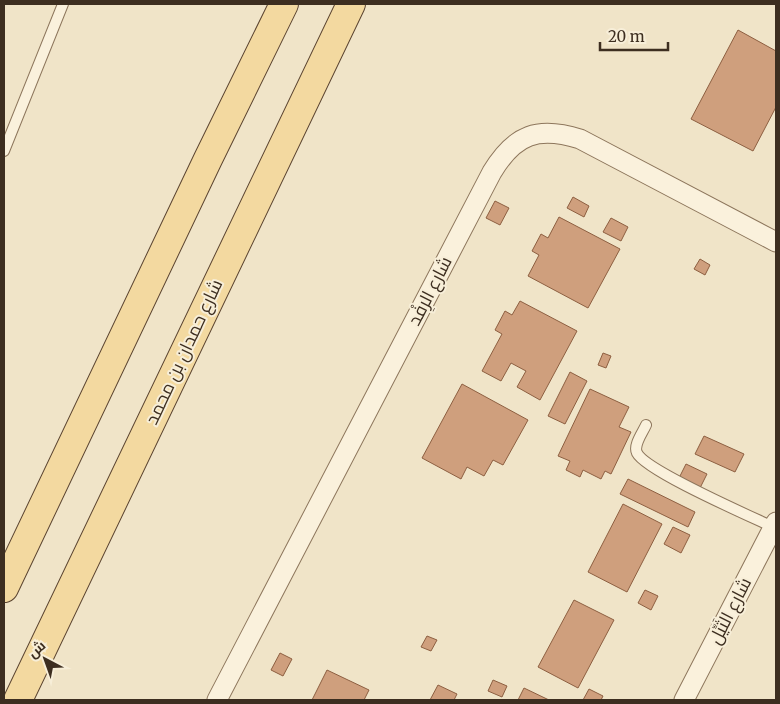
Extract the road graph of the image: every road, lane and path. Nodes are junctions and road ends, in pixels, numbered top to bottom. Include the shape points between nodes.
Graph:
1 (64, 4) edge
2 (284, 4) edge
3 (351, 4) edge
4 (4, 151) edge
5 (776, 242) edge
6 (646, 425) dead end
7 (775, 524) edge
8 (4, 588) edge
9 (18, 700) edge
10 (217, 700) edge
11 (684, 700) edge

1 - 4 lane
2 - 8 main road
3 - 9 main road, شارع حمدان بن محمد
5 - 10 street, شارع الرِفْد via 580,139 560,133 539,133 519,141 503,154
6 - 7 lane via 636,449 648,463 669,477
7 - 11 street, شارع الثَيِّل

